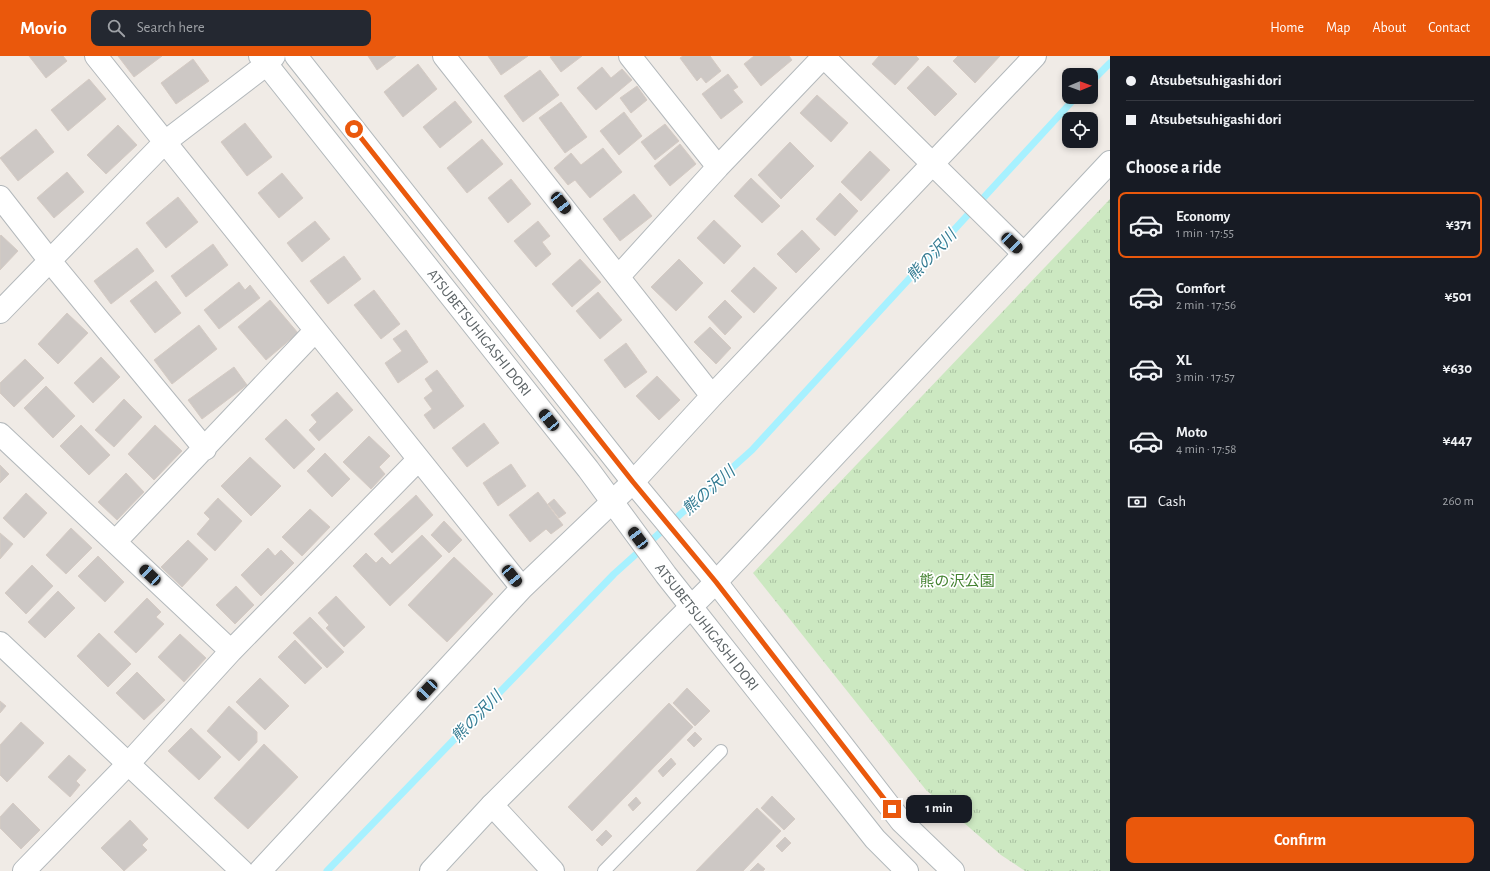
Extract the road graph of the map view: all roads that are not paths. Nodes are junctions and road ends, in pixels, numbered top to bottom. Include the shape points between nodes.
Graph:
1 (96, 56) edge
2 (296, 56) edge
3 (444, 56) edge
4 (630, 56) edge
5 (824, 56) edge
6 (1035, 56) edge
7 (267, 59) edge
8 (165, 142) junction
9 (1110, 162) edge
10 (932, 165) junction
11 (718, 167) junction
12 (0, 197) edge
13 (1022, 253) junction
14 (50, 261) junction
15 (619, 276) junction
16 (0, 312) edge
17 (315, 331) junction
18 (712, 396) junction
19 (0, 434) edge
20 (205, 449) junction
21 (418, 460) junction
22 (633, 482) junction
23 (612, 502) junction
24 (115, 542) junction
25 (716, 582) junction
26 (522, 588) junction
27 (692, 606) junction
28 (0, 643) edge
29 (231, 651) junction
30 (721, 752) dead end
31 (129, 764) junction
32 (492, 804) junction
33 (24, 871) edge
34 (242, 871) edge
35 (260, 871) edge
36 (431, 871) edge
37 (553, 871) edge
38 (604, 871) edge
39 (907, 871) edge
40 (953, 871) edge

1 - 8 street
2 - 22 street, ATSUBETSUHIGASHI DORI
3 - 15 street
4 - 11 street
5 - 10 street
5 - 11 street
6 - 10 street
7 - 8 street
7 - 23 street, ATSUBETSUHIGASHI DORI
8 - 14 street
8 - 17 street
9 - 13 street
10 - 13 street
10 - 18 street
11 - 15 street
12 - 14 street
13 - 25 street
14 - 16 street
14 - 20 street
15 - 18 street
17 - 20 street
17 - 21 street
18 - 22 street
19 - 24 street
20 - 24 street
21 - 26 street
21 - 29 street
22 - 23 street
22 - 25 street, ATSUBETSUHIGASHI DORI
23 - 26 street
23 - 27 street, ATSUBETSUHIGASHI DORI
24 - 29 street
25 - 27 street
25 - 40 street, ATSUBETSUHIGASHI DORI via 901,821
26 - 35 street
27 - 32 street
27 - 39 street, ATSUBETSUHIGASHI DORI via 875,839
28 - 31 street
29 - 31 street
30 - 38 lane
31 - 33 street
31 - 34 street
32 - 36 street
32 - 37 street

